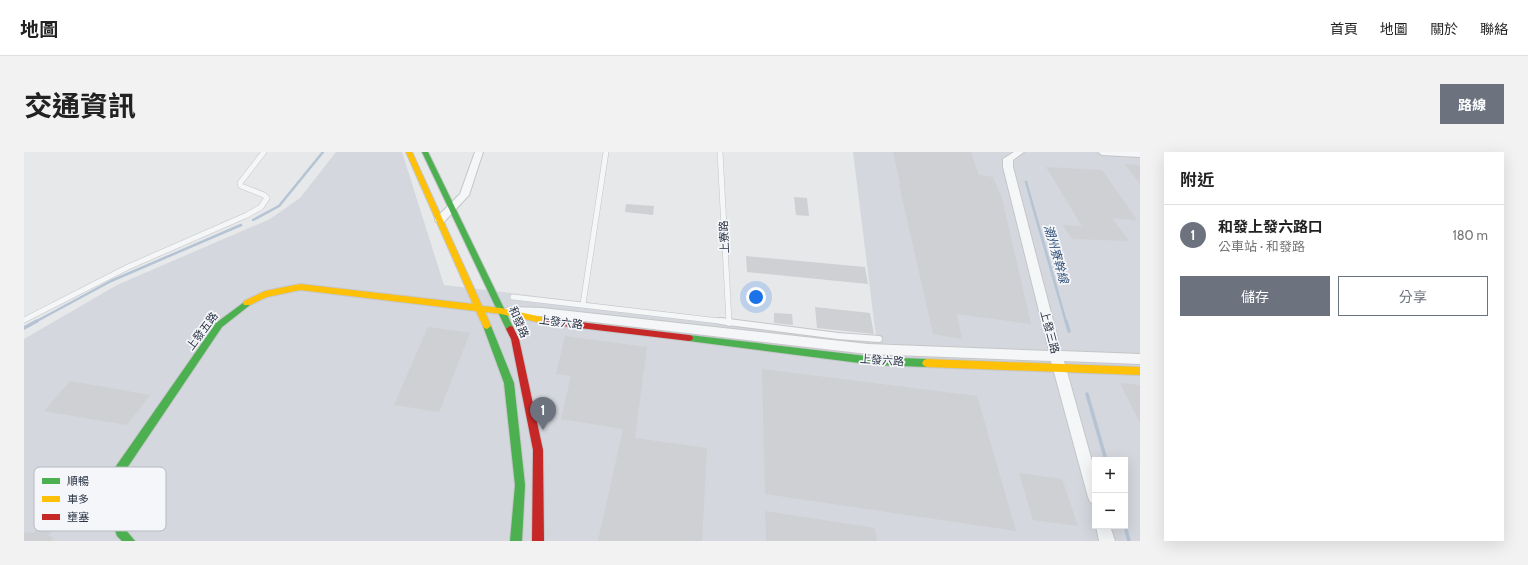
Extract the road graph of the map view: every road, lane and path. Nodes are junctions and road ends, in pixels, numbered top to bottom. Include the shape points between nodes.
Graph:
1 (264, 152) edge
2 (409, 152) edge
3 (424, 152) edge
4 (479, 152) edge
5 (606, 152) edge
6 (720, 152) edge
7 (1020, 152) edge
8 (1102, 152) edge
9 (1140, 154) edge
10 (452, 210) junction
11 (440, 220) junction
12 (513, 297) dead end
13 (583, 304) junction
14 (480, 309) junction
15 (501, 312) junction
16 (24, 320) edge
17 (729, 323) junction
18 (879, 339) dead end
19 (1140, 359) edge
20 (1058, 362) junction
21 (1140, 371) edge
22 (121, 467) edge
23 (1094, 493) edge
24 (1104, 529) edge
25 (121, 531) edge
26 (129, 541) edge
27 (516, 541) edge
28 (538, 541) edge
29 (1107, 541) edge

1 - 16 lane via 240,183 244,189 267,198 261,207 128,266
2 - 11 street
3 - 10 street, 和發路
4 - 10 street via 464,195
5 - 13 lane
6 - 17 lane, 上寮路
7 - 20 street, 上發三路 via 1008,159 1008,167
8 - 9 street
10 - 11 street
10 - 15 street, 和發路
11 - 14 street
12 - 13 lane
13 - 17 lane
14 - 15 street, 上發五路
14 - 22 street, 上發五路 via 300,287 263,294 236,308 219,325
14 - 27 street via 509,383 520,485
15 - 20 street, 上發六路 via 542,312 868,349
15 - 28 street, 和發路 via 515,339 538,450
17 - 18 lane
19 - 20 street, 上發六路
20 - 21 street, 上發六路
20 - 23 street, 上發三路
24 - 29 street
25 - 26 street, 上發五路

